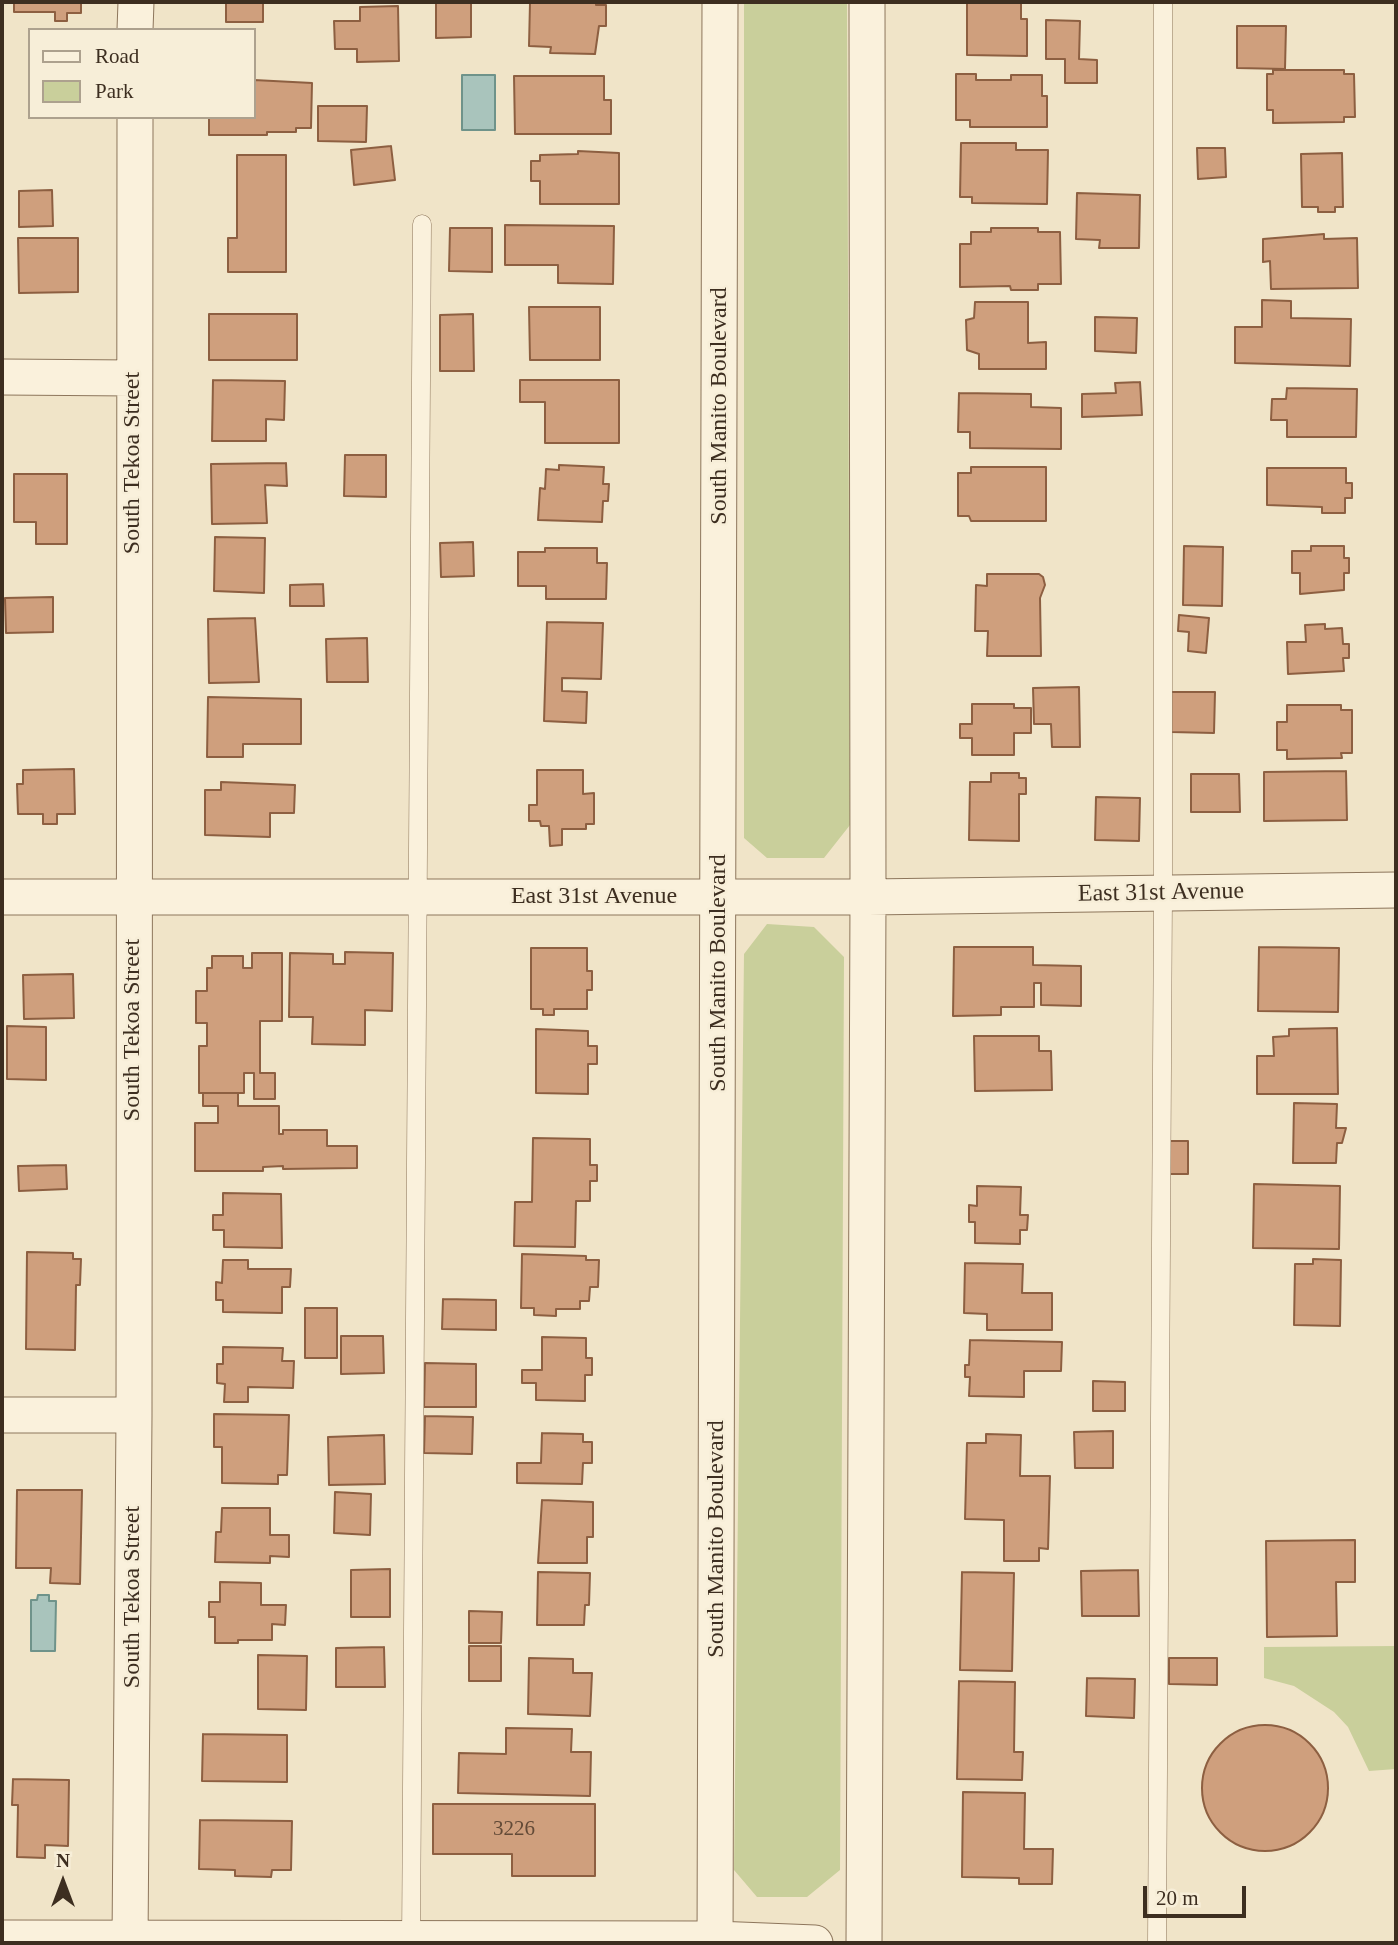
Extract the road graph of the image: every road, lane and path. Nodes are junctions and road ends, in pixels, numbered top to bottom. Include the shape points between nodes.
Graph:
1 (136, 2) edge
2 (720, 2) edge
3 (867, 2) edge
4 (1163, 2) edge
5 (135, 28) edge
6 (135, 119) edge
7 (422, 224) dead end
8 (2, 377) edge
9 (133, 378) junction
10 (1396, 890) edge
11 (1163, 892) junction
12 (2, 897) edge
13 (416, 897) junction
14 (720, 897) junction
15 (868, 897) junction
16 (133, 898) junction
17 (2, 1415) edge
18 (134, 1415) junction
19 (2, 1938) edge
20 (130, 1941) edge
21 (411, 1941) edge
22 (715, 1941) edge
23 (814, 1943) edge
24 (864, 1943) edge
25 (1157, 1943) edge

1 - 5 street
2 - 14 street, South Manito Boulevard
3 - 15 street
4 - 11 lane
6 - 9 street, South Tekoa Street
7 - 13 lane
8 - 9 street
9 - 16 street, South Tekoa Street
10 - 11 street, East 31st Avenue
11 - 15 street, East 31st Avenue
11 - 25 lane
12 - 16 street, East 31st Avenue
13 - 14 street, East 31st Avenue
13 - 16 street, East 31st Avenue
13 - 21 lane
14 - 15 street, East 31st Avenue
14 - 22 street, South Manito Boulevard
15 - 24 street
16 - 18 street, South Tekoa Street
17 - 18 street
18 - 20 street, South Tekoa Street
19 - 20 street
20 - 21 street
21 - 22 street
22 - 23 street

